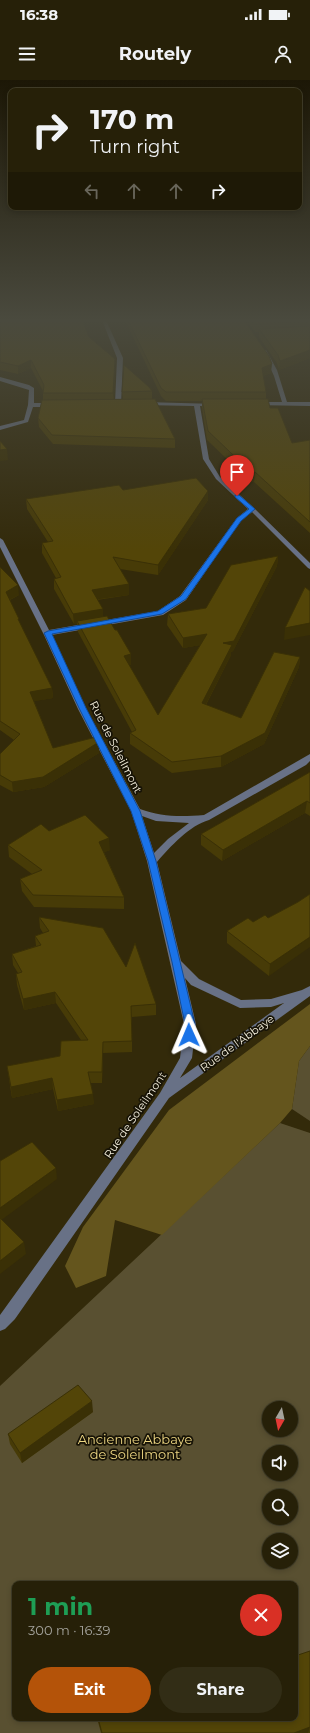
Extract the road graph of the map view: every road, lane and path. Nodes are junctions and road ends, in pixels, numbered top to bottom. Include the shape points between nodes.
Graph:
1 (31, 397) edge
2 (118, 397) edge
3 (283, 397) edge
4 (110, 404) edge
5 (118, 404) junction
6 (126, 404) edge
7 (142, 404) edge
8 (221, 404) edge
9 (245, 404) edge
10 (285, 404) junction
11 (310, 404) edge
12 (31, 405) junction
13 (63, 405) edge
14 (197, 405) junction
15 (0, 428) edge
16 (252, 509) junction
17 (0, 540) edge
18 (310, 567) edge
19 (48, 633) junction
20 (310, 757) edge
21 (136, 811) junction
22 (201, 818) junction
23 (152, 861) junction
24 (176, 962) junction
25 (309, 991) edge
26 (164, 1096) junction
27 (0, 1324) edge

1 - 12 street
2 - 5 street
3 - 10 street
4 - 5 street
5 - 6 street
7 - 14 street
8 - 14 street
9 - 10 street
10 - 11 street
12 - 13 street
12 - 15 street via 26,421
14 - 16 street via 206,459 218,478
16 - 18 street
16 - 19 street via 239,520 184,598 160,613
17 - 19 street, Rue de Soleilmont
19 - 21 street, Rue de Soleilmont via 82,708
20 - 22 street via 206,818
21 - 22 street via 156,818
21 - 23 street, Rue de Soleilmont
22 - 23 street via 171,841
23 - 24 street, Rue de Soleilmont
24 - 25 street via 195,982 240,1004 271,1003
24 - 26 street, Rue de Soleilmont via 190,1024 186,1058
25 - 26 street, Rue de l'Abbaye
26 - 27 street, Rue de Soleilmont via 10,1314

